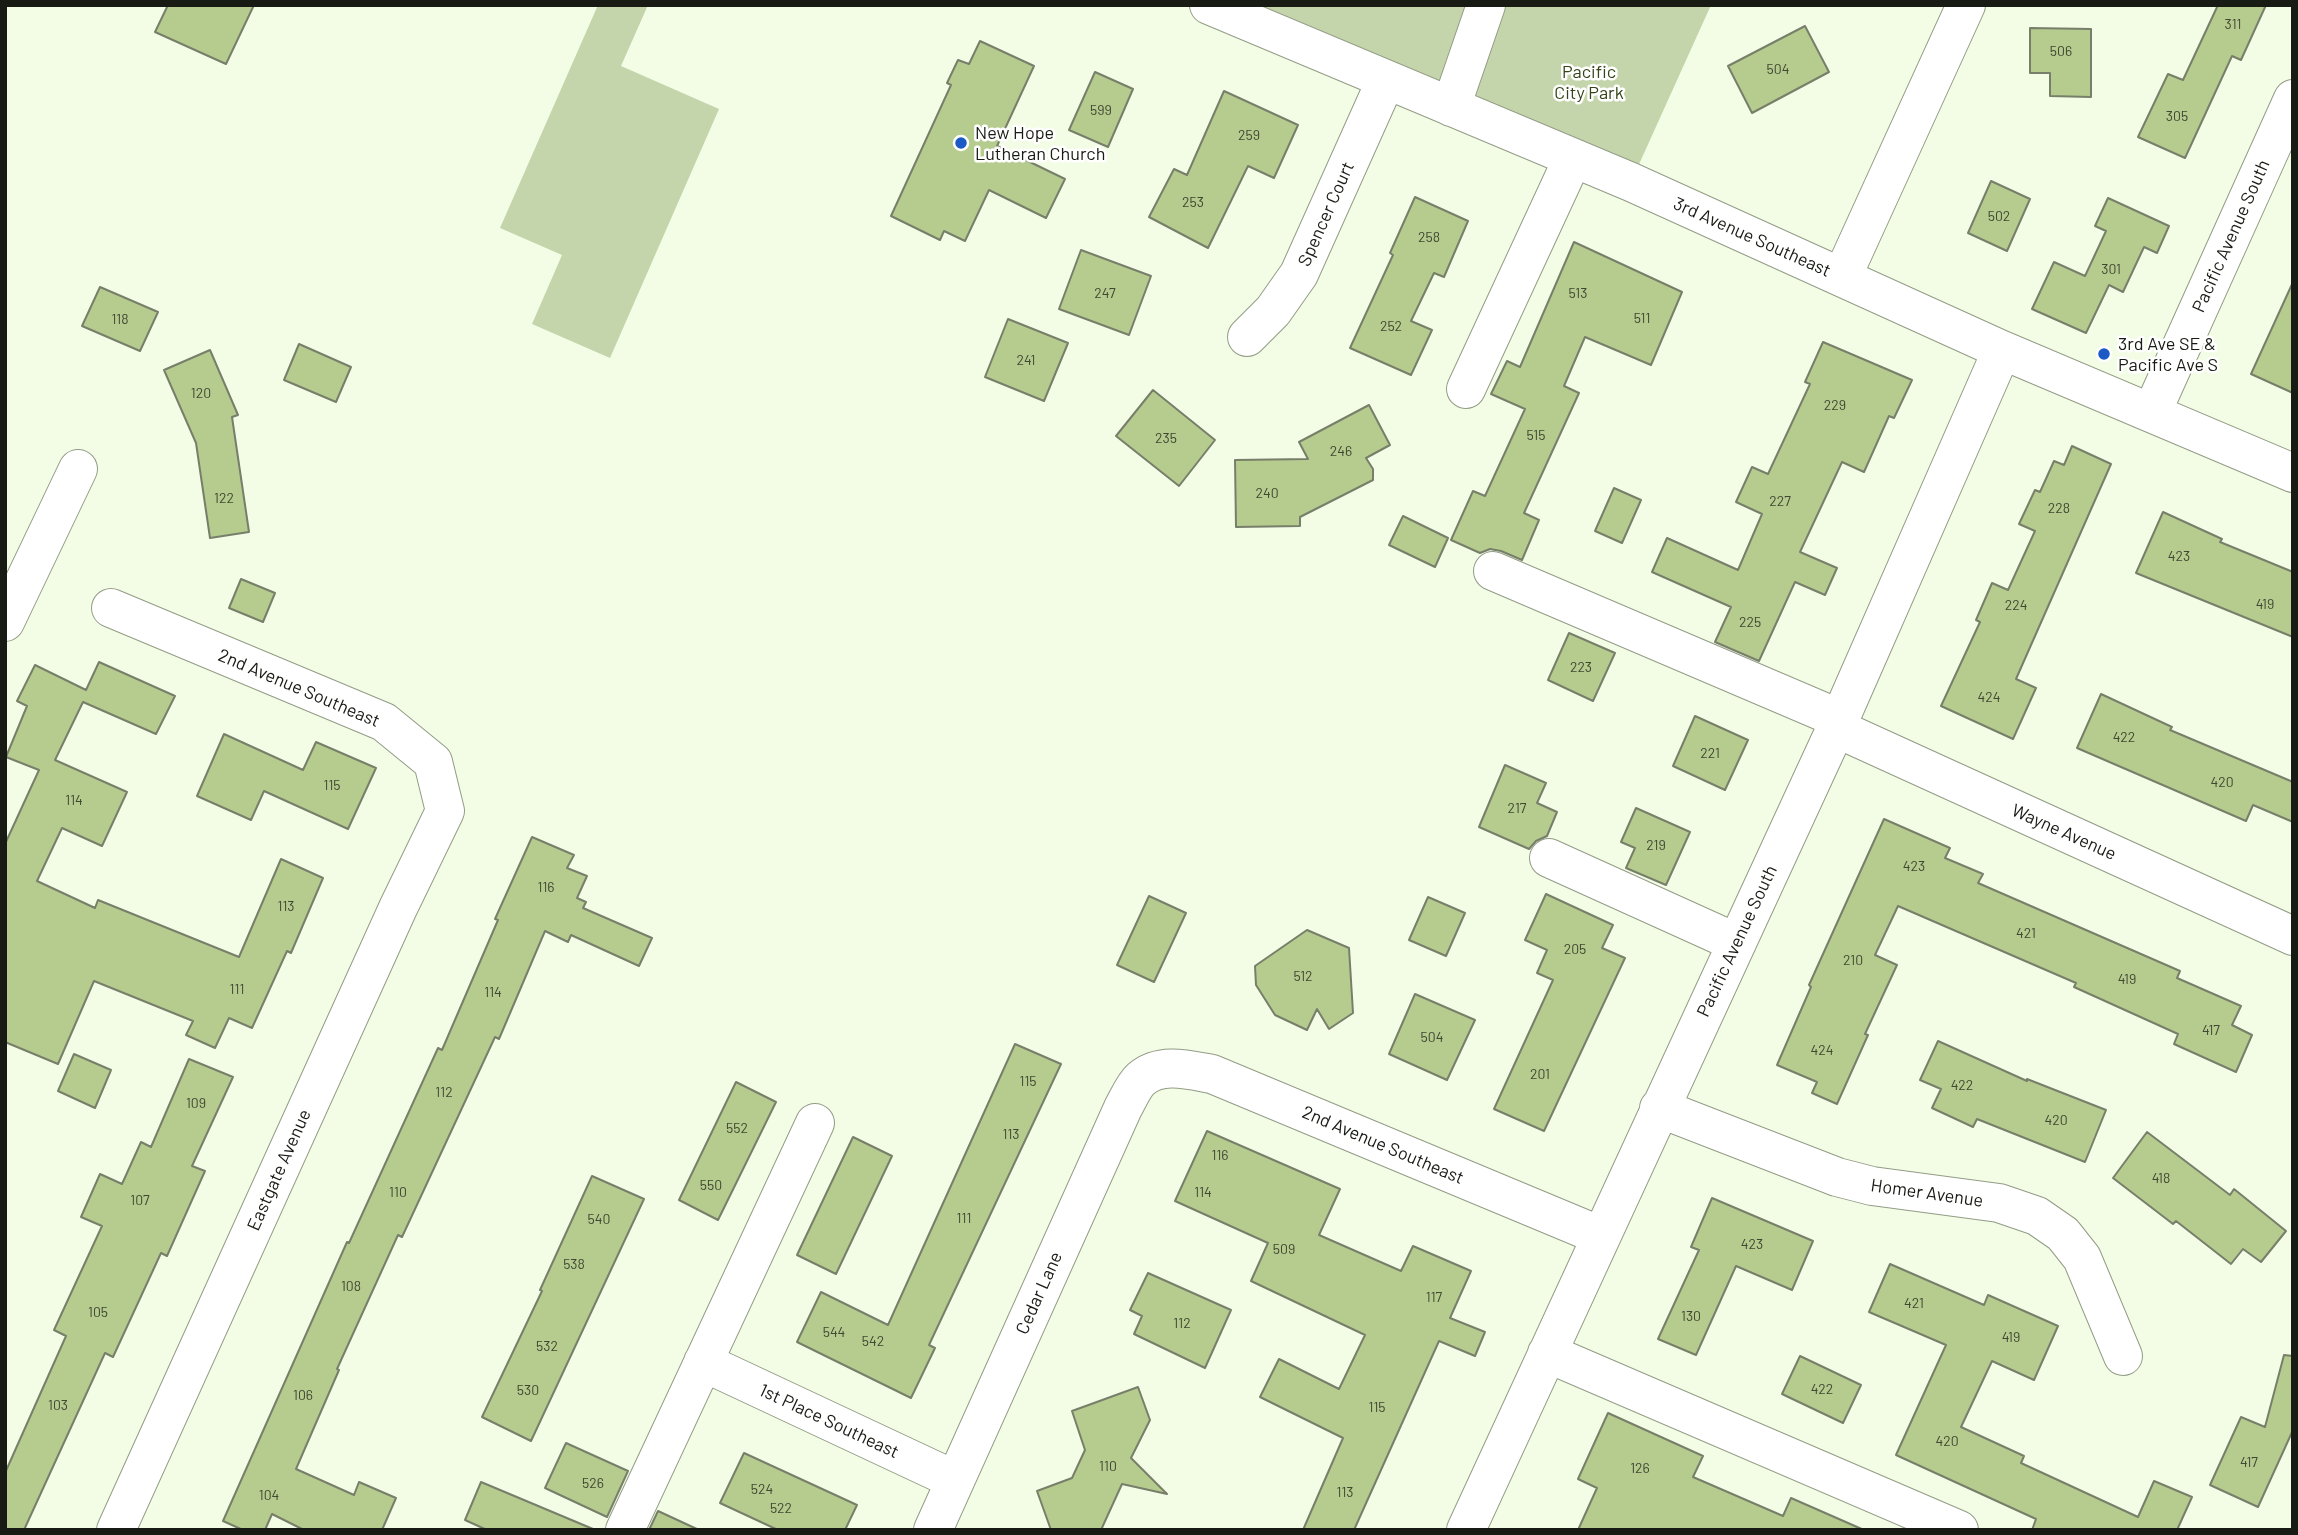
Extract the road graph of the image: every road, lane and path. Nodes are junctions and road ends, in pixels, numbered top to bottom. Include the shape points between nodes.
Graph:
1 (1209, 5) edge
2 (1486, 5) edge
3 (1966, 5) edge
4 (1386, 80) junction
5 (2293, 99) edge
6 (1451, 107) junction
7 (1573, 158) junction
8 (1842, 277) junction
9 (1247, 337) dead end
10 (2002, 350) junction
11 (1466, 388) dead end
12 (2152, 412) junction
13 (78, 469) dead end
14 (2293, 473) edge
15 (1493, 572) dead end
16 (111, 608) dead end
17 (5, 622) edge
18 (1838, 724) junction
19 (445, 811) joint
20 (1549, 858) dead end
21 (2293, 936) edge
22 (1737, 943) junction
23 (1161, 1070) joint
24 (1660, 1108) junction
25 (815, 1123) dead end
26 (1601, 1236) junction
27 (1548, 1353) junction
28 (2123, 1356) dead end
29 (704, 1362) junction
30 (955, 1480) junction
31 (116, 1530) edge
32 (625, 1530) edge
33 (933, 1530) edge
34 (1466, 1530) edge
35 (1959, 1530) edge

1 - 4 street, 3rd Avenue Southeast
2 - 6 street
3 - 8 street
4 - 6 street, 3rd Avenue Southeast
4 - 9 street, Spencer Court via 1299,274 1273,311
5 - 12 street, Pacific Avenue South
6 - 7 street, 3rd Avenue Southeast
7 - 8 street, 3rd Avenue Southeast
7 - 11 street
8 - 10 street, 3rd Avenue Southeast
10 - 12 street, 3rd Avenue Southeast
10 - 18 street, Pacific Avenue South
12 - 14 street, 3rd Avenue Southeast
13 - 17 street
15 - 18 street, Wayne Avenue
16 - 19 street, 2nd Avenue Southeast via 384,722 433,762
18 - 21 street, Wayne Avenue
18 - 22 street, Pacific Avenue South
19 - 31 street, Eastgate Avenue
20 - 22 street
22 - 24 street, Pacific Avenue South
23 - 26 street, 2nd Avenue Southeast via 1212,1074
23 - 30 street, Cedar Lane via 1141,1079 1123,1108
24 - 26 street, Pacific Avenue South
24 - 28 street, Homer Avenue via 1837,1177 1999,1203 2036,1216 2063,1234 2082,1258
25 - 29 street
26 - 27 street, Pacific Avenue South
27 - 34 street, Pacific Avenue South
27 - 35 street
29 - 30 street, 1st Place Southeast
29 - 32 street
30 - 33 street, Cedar Lane

